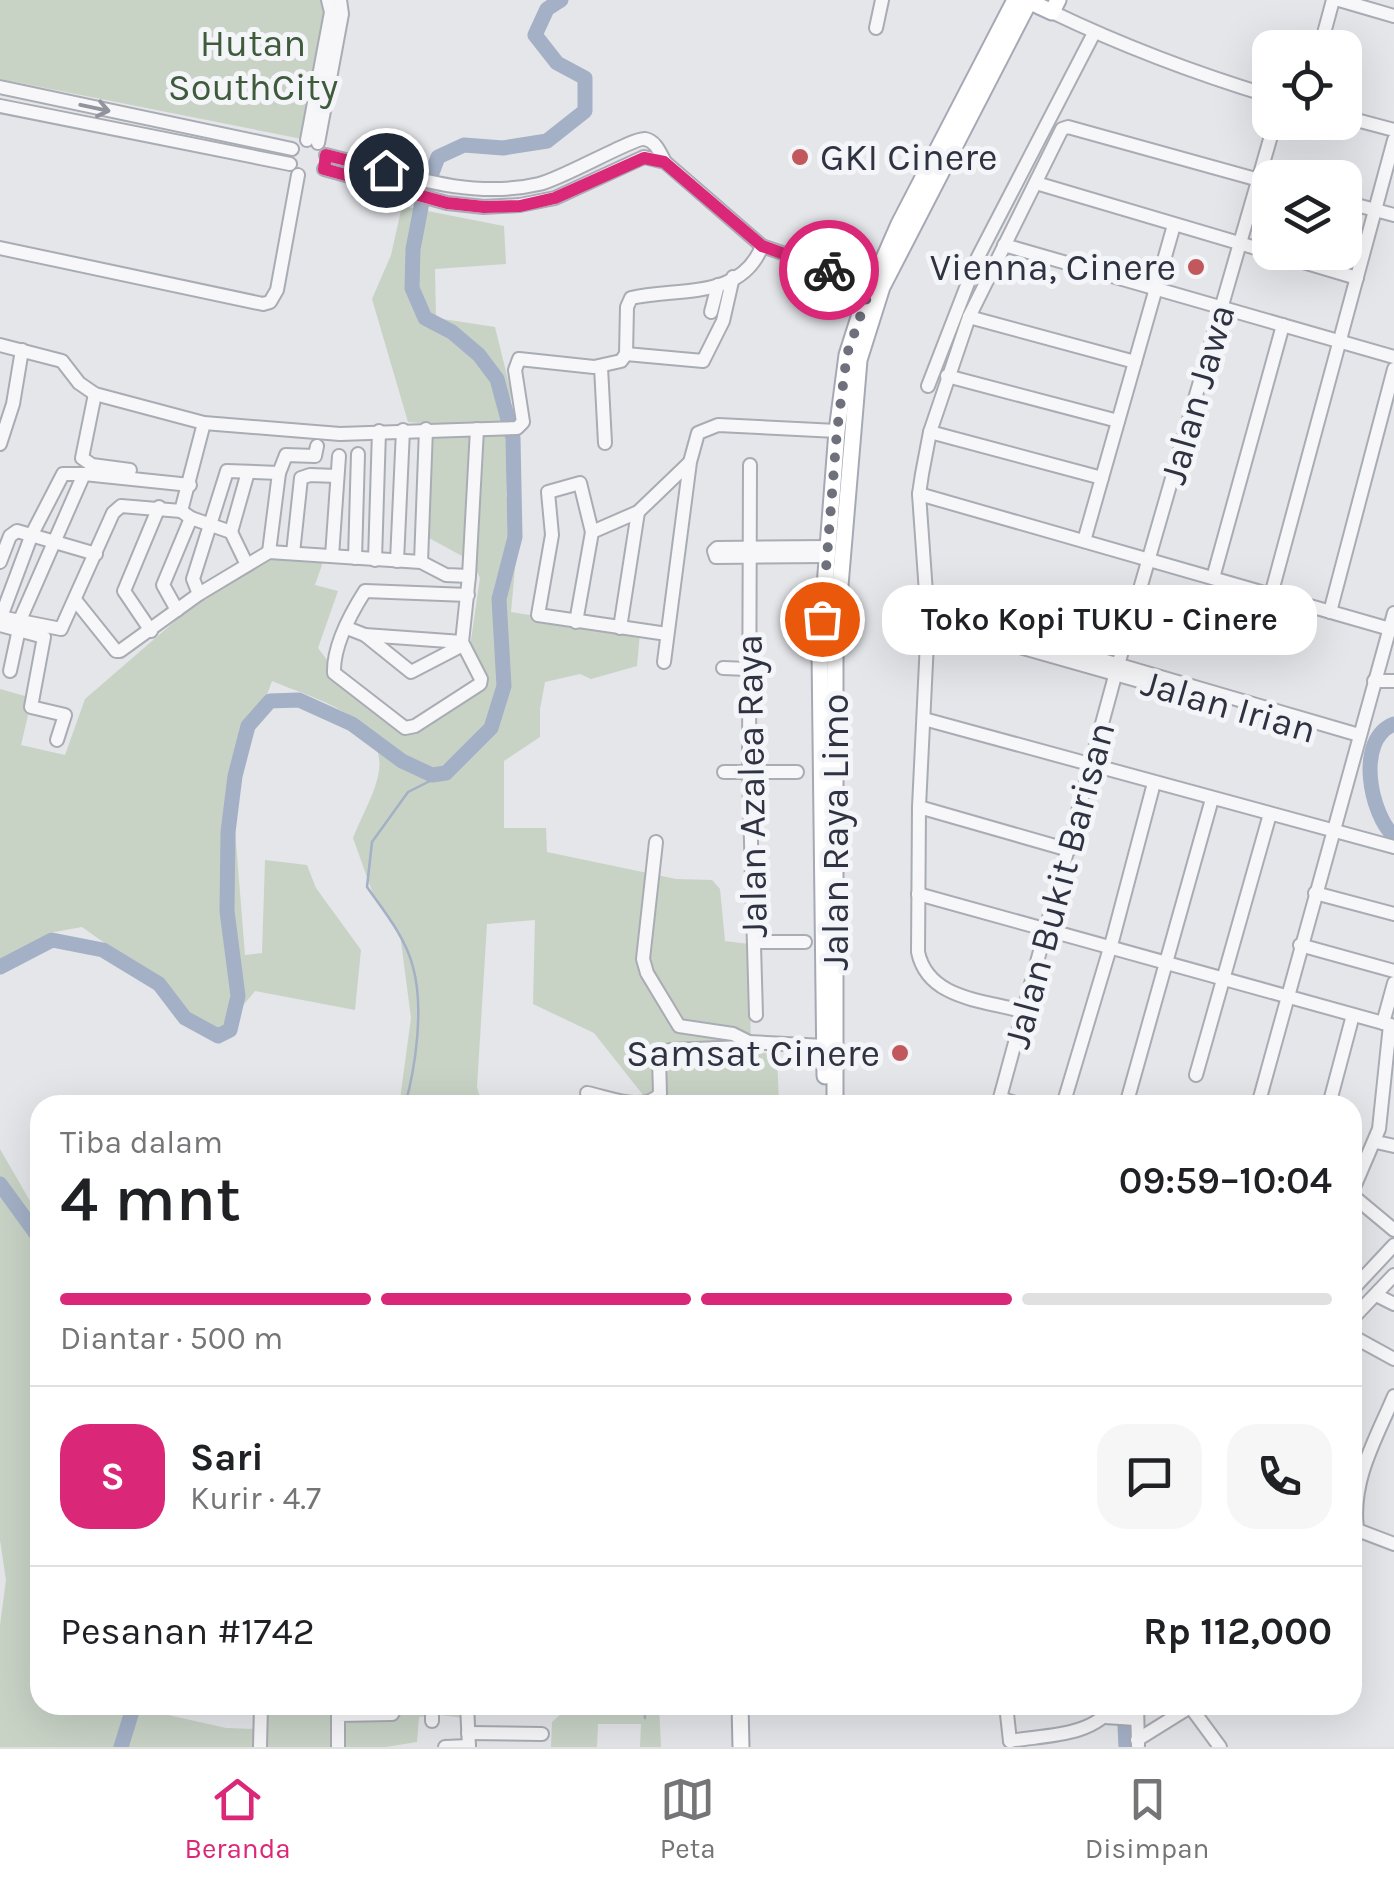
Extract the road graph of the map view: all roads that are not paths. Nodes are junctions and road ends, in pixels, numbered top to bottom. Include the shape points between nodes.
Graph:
1 (328, 0) edge
2 (340, 0) edge
3 (882, 0) edge
4 (1025, 0) edge
5 (1336, 0) edge
6 (1054, 4) edge
7 (1393, 11) edge
8 (876, 28) dead end
9 (1326, 30) edge
10 (1094, 33) junction
11 (0, 87) edge
12 (1252, 91) edge
13 (0, 106) edge
14 (1362, 122) edge
15 (1394, 130) edge
16 (1394, 140) edge
17 (319, 152) junction
18 (294, 162) junction
19 (664, 162) junction
20 (1252, 179) edge
21 (1036, 183) junction
22 (1362, 207) edge
23 (1375, 210) junction
24 (1252, 214) edge
25 (1394, 215) edge
26 (1174, 226) junction
27 (1004, 245) junction
28 (762, 246) junction
29 (1240, 246) junction
30 (0, 248) edge
31 (748, 269) junction
32 (733, 277) junction
33 (1357, 278) junction
34 (877, 285) junction
35 (718, 286) junction
36 (746, 287) dead end
37 (1156, 288) junction
38 (1222, 307) junction
39 (711, 312) dead end
40 (969, 317) junction
41 (1283, 325) junction
42 (1340, 341) junction
43 (0, 345) edge
44 (22, 350) junction
45 (626, 354) junction
46 (1394, 357) edge
47 (1135, 362) junction
48 (598, 367) junction
49 (1394, 369) edge
50 (947, 376) junction
51 (928, 386) dead end
52 (95, 394) junction
53 (1118, 421) junction
54 (204, 423) junction
55 (426, 428) junction
56 (484, 429) junction
57 (403, 430) junction
58 (379, 431) junction
59 (837, 431) junction
60 (930, 432) junction
61 (601, 440) dead end
62 (0, 444) edge
63 (317, 446) dead end
64 (358, 454) dead end
65 (339, 456) dead end
66 (690, 462) junction
67 (750, 465) dead end
68 (130, 470) dead end
69 (248, 472) junction
70 (84, 474) junction
71 (279, 474) junction
72 (338, 476) junction
73 (1102, 478) junction
74 (190, 485) junction
75 (920, 494) junction
76 (160, 507) junction
77 (638, 512) junction
78 (186, 514) junction
79 (208, 525) junction
80 (231, 532) junction
81 (592, 532) junction
82 (32, 534) junction
83 (1084, 541) junction
84 (55, 542) junction
85 (3, 546) edge
86 (269, 552) junction
87 (827, 552) junction
88 (293, 553) junction
89 (748, 553) junction
90 (96, 554) junction
91 (332, 556) junction
92 (355, 558) junction
93 (375, 560) junction
94 (1149, 560) junction
95 (0, 562) edge
96 (397, 562) junction
97 (421, 562) junction
98 (247, 564) junction
99 (470, 576) junction
100 (1213, 578) junction
101 (199, 594) junction
102 (468, 595) junction
103 (1271, 595) junction
104 (76, 601) junction
105 (176, 610) junction
106 (1330, 612) junction
107 (1394, 614) edge
108 (928, 615) junction
109 (1, 617) edge
110 (576, 622) junction
111 (0, 625) edge
112 (20, 625) junction
113 (346, 628) junction
114 (620, 628) junction
115 (1390, 629) junction
116 (150, 631) junction
117 (365, 634) junction
118 (667, 634) junction
119 (462, 643) junction
120 (664, 662) dead end
121 (723, 668) dead end
122 (749, 669) junction
123 (10, 670) dead end
124 (1118, 670) junction
125 (1374, 681) junction
126 (1394, 682) edge
127 (924, 720) junction
128 (1358, 738) junction
129 (57, 740) dead end
130 (1092, 766) junction
131 (724, 772) dead end
132 (749, 772) junction
133 (808, 772) junction
134 (1154, 783) junction
135 (828, 793) junction
136 (1212, 799) junction
137 (918, 807) junction
138 (1270, 814) junction
139 (1332, 831) junction
140 (656, 842) dead end
141 (1394, 847) edge
142 (1069, 850) junction
143 (918, 894) junction
144 (1314, 894) junction
145 (1394, 914) edge
146 (1046, 928) junction
147 (754, 942) junction
148 (804, 942) dead end
149 (1300, 945) junction
150 (1110, 948) junction
151 (1165, 964) junction
152 (1394, 971) edge
153 (1225, 980) junction
154 (1394, 983) edge
155 (1286, 997) junction
156 (1025, 1012) junction
157 (756, 1014) dead end
158 (1353, 1015) junction
159 (830, 1021) junction
160 (1389, 1025) edge
161 (749, 1042) junction
162 (824, 1046) junction
163 (1196, 1075) dead end
164 (587, 1093) dead end
165 (597, 1095) edge
166 (659, 1095) edge
167 (825, 1095) edge
168 (834, 1095) edge
169 (1001, 1095) edge
170 (1066, 1095) edge
171 (1129, 1095) edge
172 (1261, 1095) edge
173 (1331, 1095) edge
174 (1376, 1142) junction
175 (1394, 1146) edge
176 (1362, 1172) edge
177 (1362, 1203) edge
178 (1394, 1230) edge
179 (1394, 1245) edge
180 (1394, 1275) edge
181 (1362, 1279) edge
182 (1376, 1295) junction
183 (1394, 1304) edge
184 (1362, 1309) edge
185 (1362, 1341) edge
186 (1394, 1359) edge
187 (1394, 1396) edge
188 (1362, 1477) edge
189 (1362, 1531) edge
190 (1394, 1544) edge
191 (262, 1715) edge
192 (337, 1715) edge
193 (432, 1715) edge
194 (468, 1715) edge
195 (740, 1715) edge
196 (1007, 1715) edge
197 (1119, 1715) edge
198 (1123, 1715) edge
199 (1182, 1715) edge
200 (1199, 1715) edge
201 (432, 1722) dead end
202 (542, 1734) dead end
203 (469, 1742) edge
204 (1035, 1742) edge
205 (1138, 1743) edge
206 (1008, 1744) edge
207 (1218, 1746) edge
208 (260, 1747) edge
209 (338, 1747) edge
210 (445, 1747) edge
211 (741, 1747) edge

1 - 17 street
2 - 17 street
3 - 8 street
4 - 6 main road
4 - 34 main road, Jalan Raya Limo
5 - 7 street
5 - 9 street
6 - 10 street
10 - 12 street
10 - 51 street via 978,258
11 -> 18 street
13 - 18 street
14 - 15 street
16 - 23 street
17 - 18 street
17 - 18 street via 312,177
17 - 19 street via 412,192 466,205 520,206 555,198 648,157
17 - 19 street via 484,191 552,181 632,140 654,144
18 - 30 street via 270,302
19 - 28 street
20 - 21 street via 1068,127
21 - 26 street
21 - 27 street
22 - 23 street
23 - 25 street
23 - 33 street
24 - 29 street, Jalan Jawa
26 - 29 street
26 - 37 street
27 - 37 street
27 - 40 street
28 - 31 street
28 - 34 street
29 - 33 street
29 - 38 street, Jalan Jawa
31 - 32 street
31 - 36 street
32 - 35 street
32 - 45 street via 704,361
33 - 42 street
34 - 59 main road, Jalan Raya Limo via 847,354
34 - 135 main road, Jalan Raya Limo via 858,360
35 - 39 street
35 - 45 street via 631,298
37 - 38 street
37 - 47 street
38 - 41 street
38 - 94 street, Jalan Jawa
40 - 47 street
40 - 50 street
41 - 42 street
41 - 100 street
42 - 46 street
42 - 103 street
43 - 44 street
44 - 52 street via 62,361
44 - 62 street
45 - 48 street
47 - 53 street
48 - 56 street via 519,358 523,422
48 - 61 street
49 - 106 street
50 - 53 street
50 - 60 street
52 - 54 street
52 - 68 street via 82,458
53 - 73 street
54 - 58 street
54 - 74 street
55 - 56 street
55 - 57 street
55 - 97 street
56 - 99 street
57 - 58 street
57 - 96 street
58 - 93 street
59 - 66 street via 709,426 694,438
59 - 87 main road, Jalan Raya Limo
60 - 73 street
60 - 75 street
63 - 71 street via 315,456 286,455
64 - 92 street
65 - 72 street
66 - 77 street
66 - 118 street
67 - 89 street, Jalan Azalea Raya
69 - 71 street
69 - 79 street via 227,472
69 - 80 street
70 - 74 street
70 - 82 street via 60,477
70 - 84 street
71 - 86 street
72 - 88 street via 301,478
72 - 91 street
73 - 83 street
74 - 78 street
75 - 83 street
75 - 108 street
76 - 78 street
76 - 90 street via 118,507
76 - 116 street via 124,591
77 - 81 street
77 - 114 street
78 - 79 street
78 - 105 street via 162,585
79 - 80 street
79 - 101 street via 192,581
80 - 98 street
81 - 110 street
81 - 110 street via 580,483 548,492 552,534 538,612
82 - 84 street
82 - 85 street via 14,532
82 - 109 street
83 - 94 street
84 - 90 street
84 - 112 street
85 - 95 street
86 - 88 street
86 - 98 street
87 - 89 street
87 - 133 main road, Jalan Raya Limo
88 - 91 street
89 - 122 street, Jalan Azalea Raya
90 - 104 street
91 - 92 street
92 - 93 street
93 - 96 street
94 - 100 street
94 - 124 street, Jalan Jawa
96 - 97 street
97 - 99 street via 446,575
98 - 101 street
99 - 102 street
100 - 103 street
101 - 105 street
102 - 113 street via 367,590
102 - 119 street
103 - 106 street
104 - 112 street via 62,629
104 - 116 street via 116,651
105 - 116 street
106 - 115 street
107 - 115 street
108 - 124 street, Jalan Irian
108 - 127 street
109 - 112 street
110 - 114 street
111 - 112 street
112 - 123 street
112 - 129 street via 44,638 31,707 65,715
113 - 117 street
113 - 119 street via 334,673 405,728 480,684
114 - 118 street
115 - 125 street
117 - 119 street
117 - 119 street via 411,672
118 - 120 street
121 - 122 street
122 - 132 street, Jalan Azalea Raya
124 - 128 street, Jalan Irian
124 - 130 street, Jalan Bukit Barisan
125 - 126 street
125 - 128 street
127 - 130 street
127 - 137 street
128 - 139 street
130 - 134 street
130 - 142 street, Jalan Bukit Barisan
131 - 132 street
132 - 133 street
132 - 147 street, Jalan Azalea Raya
133 - 135 main road, Jalan Raya Limo
134 - 136 street
134 - 150 street
135 - 159 main road, Jalan Raya Limo
136 - 138 street
136 - 151 street
137 - 142 street
137 - 143 street
138 - 139 street
138 - 153 street
139 - 141 street
139 - 144 street
140 - 161 street via 644,932 647,973 679,1026
142 - 146 street, Jalan Bukit Barisan
143 - 146 street
143 - 156 street via 926,974 937,986
144 - 145 street
144 - 149 street
146 - 150 street
146 - 156 street, Jalan Bukit Barisan
147 - 148 street
147 - 157 street, Jalan Azalea Raya
149 - 152 street
149 - 155 street
150 - 151 street
150 - 170 street
151 - 153 street
151 - 171 street
153 - 155 street
153 - 163 street
154 - 160 street
155 - 158 street
155 - 172 street
156 - 169 street, Jalan Bukit Barisan
158 - 160 street
158 - 173 street
159 - 162 main road, Jalan Raya Limo
159 - 168 main road, Jalan Raya Limo
160 - 174 street
161 - 162 street
161 - 166 street via 670,1050 659,1058
162 - 167 main road, Jalan Raya Limo
164 - 165 street
174 - 175 street
174 - 176 street
177 - 178 street
179 - 181 street
180 - 182 street
182 - 183 street
182 - 184 street
185 - 186 street
187 - 188 street
189 - 190 street
191 - 208 street
192 - 209 street
193 - 201 street
194 - 203 street
195 - 211 main road
196 - 206 street
197 - 204 street
198 - 205 street
199 - 205 street
200 - 207 street
202 - 203 street
203 - 210 street
204 - 206 street

